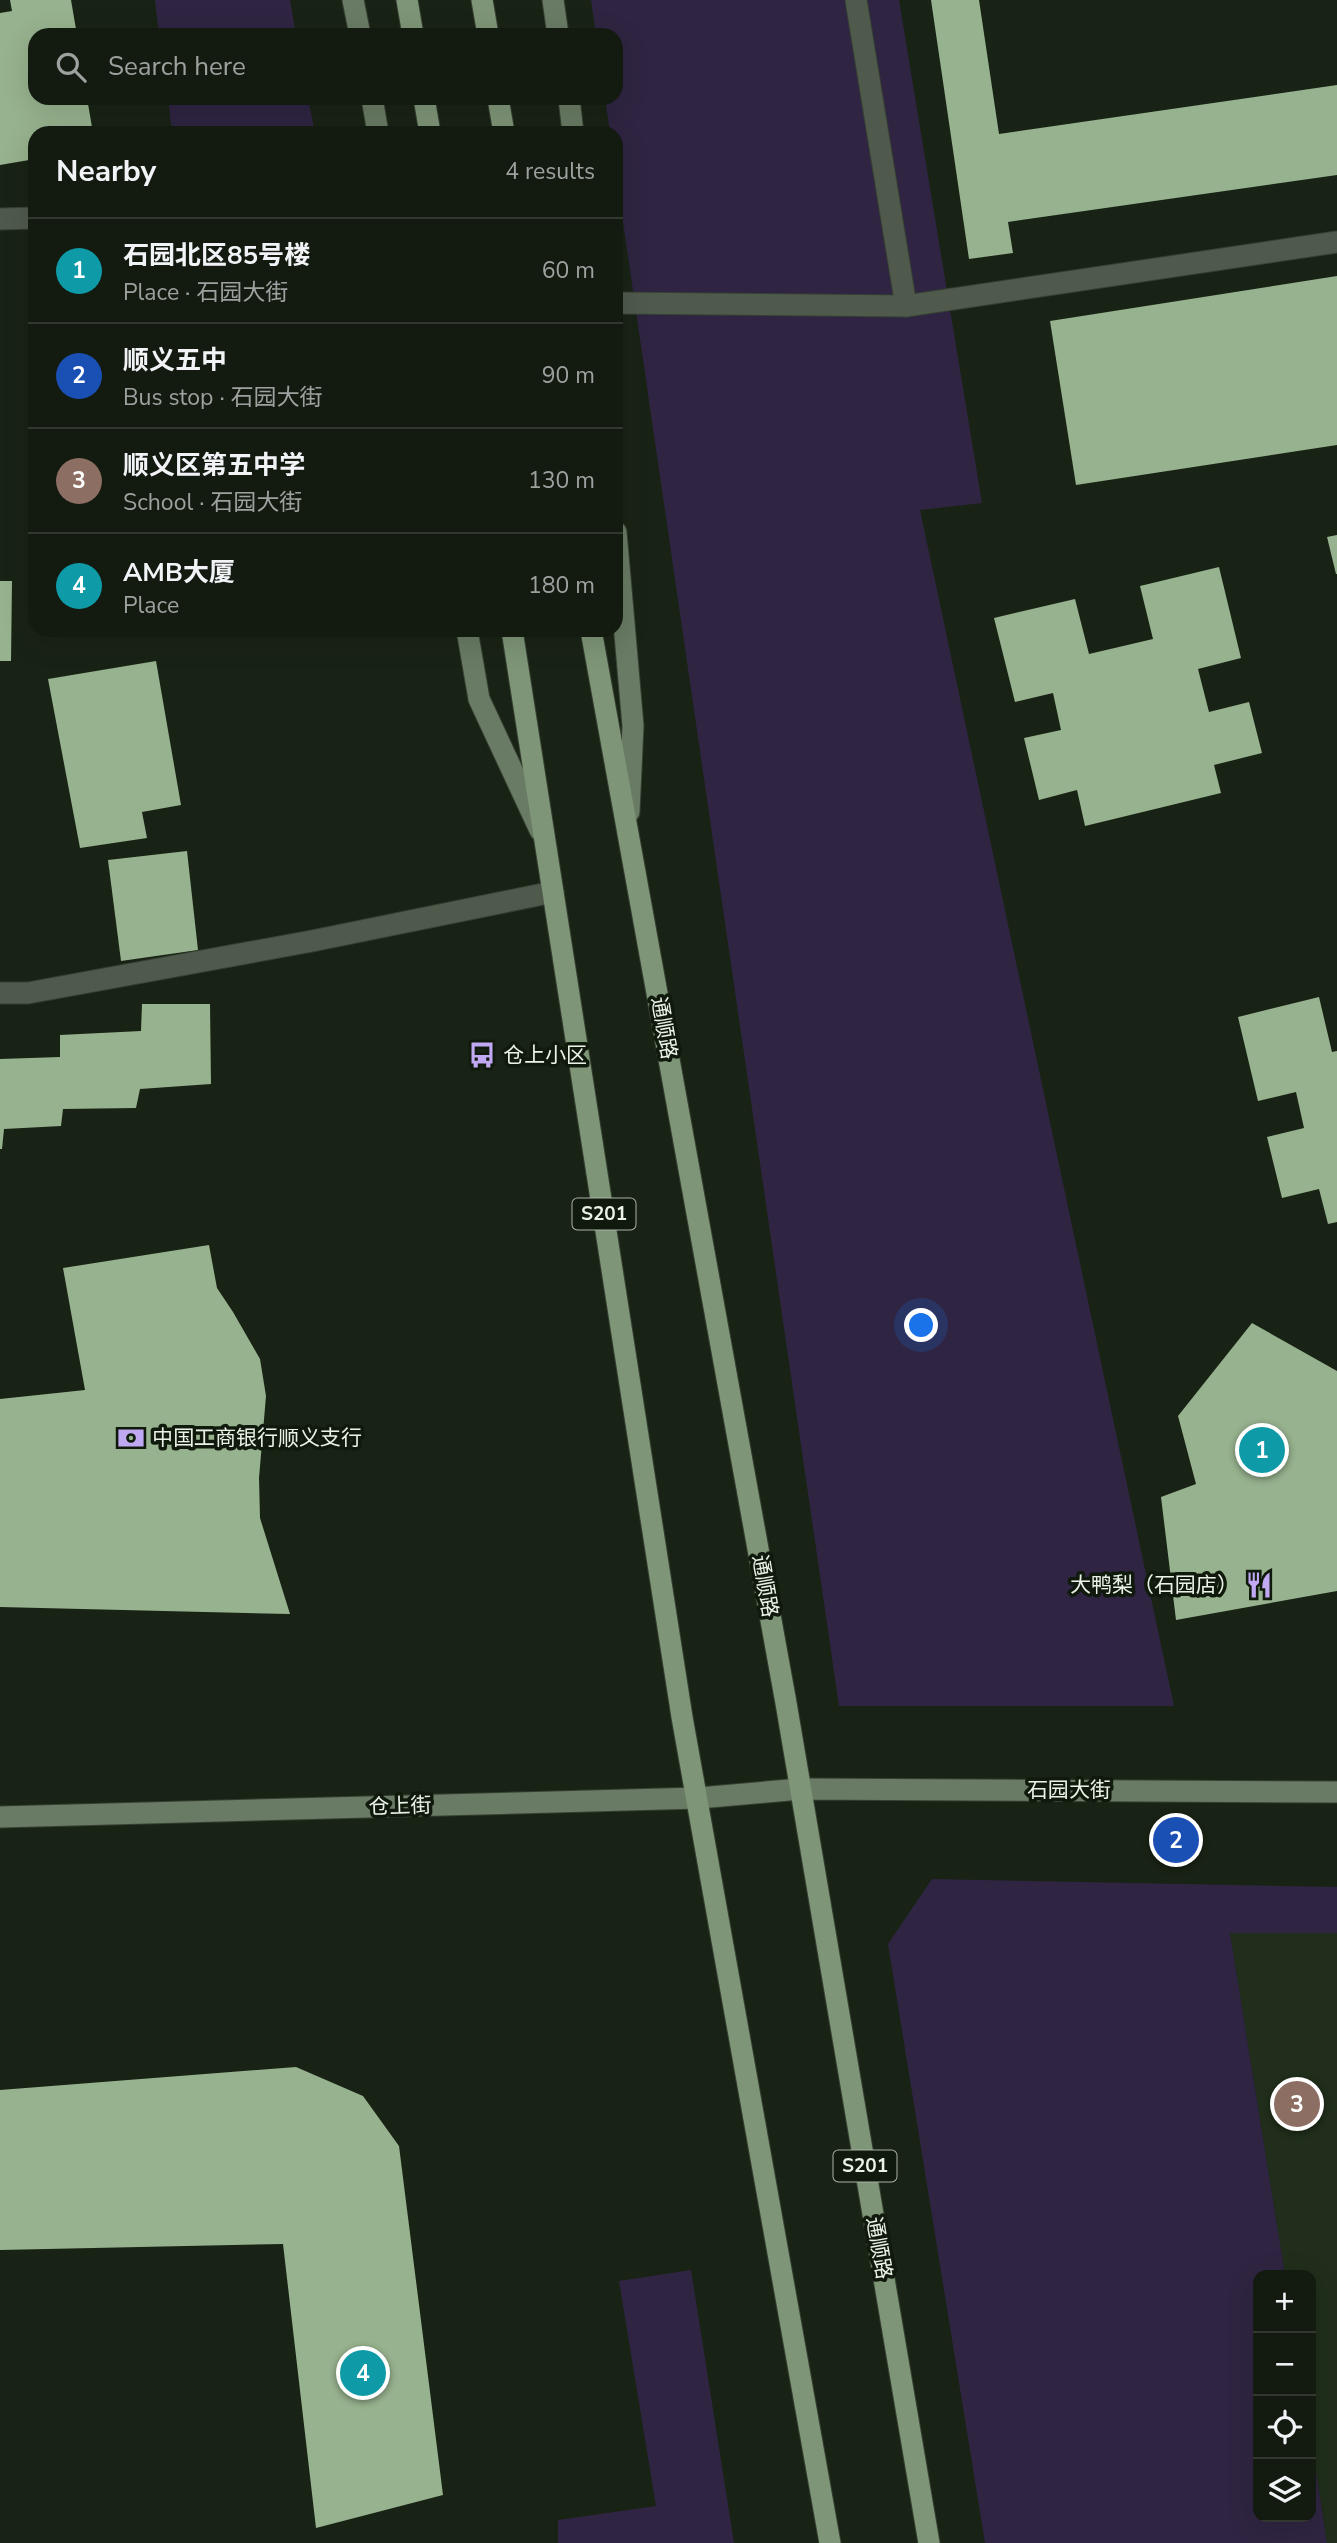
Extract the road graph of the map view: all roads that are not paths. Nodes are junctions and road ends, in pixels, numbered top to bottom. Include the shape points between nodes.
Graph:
1 (353, 0) edge
2 (407, 0) edge
3 (482, 0) edge
4 (553, 0) edge
5 (856, 0) edge
6 (359, 28) edge
7 (412, 28) edge
8 (487, 28) edge
9 (557, 28) edge
10 (373, 105) edge
11 (425, 105) edge
12 (499, 105) edge
13 (570, 105) edge
14 (377, 126) edge
15 (429, 126) edge
16 (503, 126) edge
17 (572, 126) edge
18 (28, 218) edge
19 (0, 219) edge
20 (1337, 242) edge
21 (623, 303) edge
22 (906, 306) junction
23 (623, 612) edge
24 (468, 637) edge
25 (513, 637) edge
26 (591, 637) edge
27 (628, 828) junction
28 (545, 842) junction
29 (553, 892) junction
30 (0, 993) edge
31 (800, 1788) junction
32 (1337, 1792) edge
33 (699, 1798) junction
34 (0, 1817) edge
35 (831, 2543) edge
36 (929, 2543) edge

1 - 6 street
2 - 7 main road
3 - 8 main road
4 - 9 street
5 - 22 lane
10 - 14 street
11 - 15 main road
12 - 16 main road
13 - 17 street
18 - 19 lane
20 - 22 lane
21 - 22 lane
23 - 27 street via 633,726
24 - 28 street via 479,699
25 - 28 main road, S201
26 - 27 main road, 通顺路 / S201
27 - 31 main road, 通顺路 / S201
28 - 29 main road, S201
29 - 30 lane via 69,986
29 - 33 main road, S201 via 682,1717
31 - 32 street, 石园大街
31 - 33 street, 仓上街
31 - 36 main road, 通顺路 / S201
33 - 34 street, 仓上街
33 - 35 main road, S201

